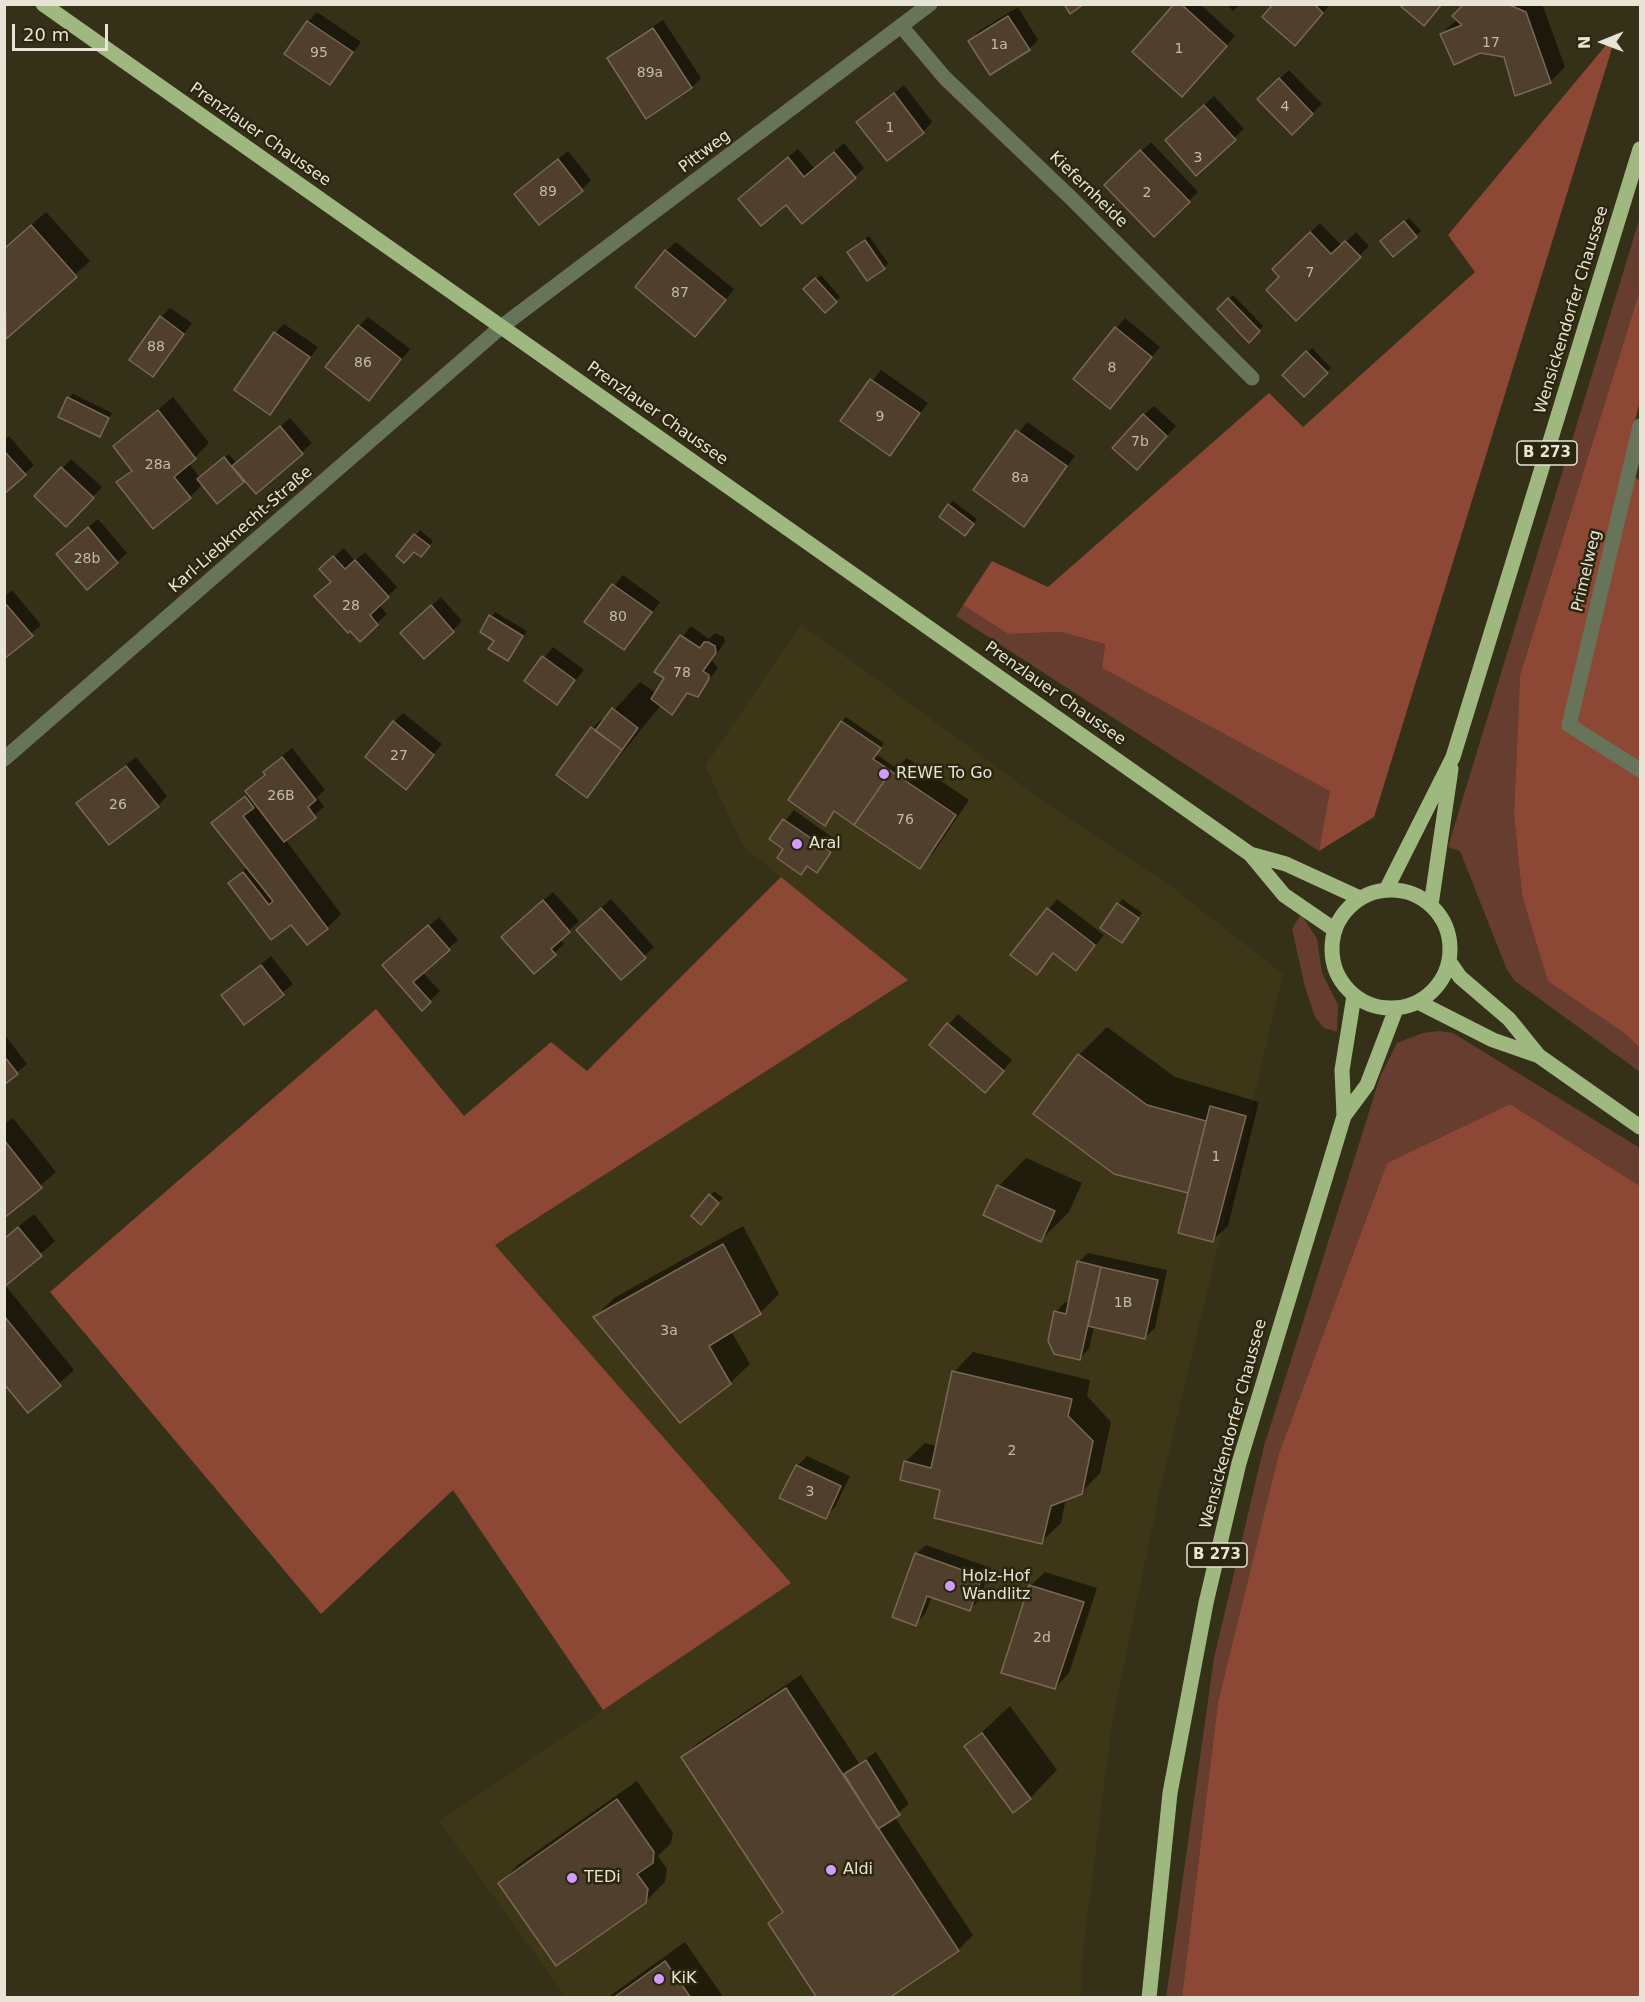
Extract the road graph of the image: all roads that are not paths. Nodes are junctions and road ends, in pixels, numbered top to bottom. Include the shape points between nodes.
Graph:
1 (43, 4) edge
2 (930, 4) edge
3 (901, 26) junction
4 (1641, 149) edge
5 (501, 327) junction
6 (1251, 378) dead end
7 (1641, 426) edge
8 (1453, 757) junction
9 (4, 759) edge
10 (1641, 770) edge
11 (1250, 854) junction
12 (1386, 890) junction
13 (1360, 898) junction
14 (1431, 905) junction
15 (1335, 930) junction
16 (1449, 961) junction
17 (1354, 996) junction
18 (1418, 1002) junction
19 (1396, 1009) junction
20 (1539, 1056) junction
21 (1344, 1116) junction
22 (1641, 1127) edge
23 (1149, 1998) edge

1 - 5 main road, Prenzlauer Chaussee
2 - 3 street, Pittweg
3 - 5 street, Pittweg
3 - 6 street, Kiefernheide via 945,78
4 - 8 main road, Wensickendorfer Chaussee / B 273
5 - 9 street, Karl-Liebknecht-Straße
5 - 11 main road, Prenzlauer Chaussee
7 - 10 street, Primelweg via 1569,725
8 - 12 main road, Wensickendorfer Chaussee / B 273
8 - 14 main road, Wensickendorfer Chaussee / B 273
11 - 13 main road, Prenzlauer Chaussee via 1286,864
11 - 15 main road, Prenzlauer Chaussee via 1284,895
12 - 13 main road
12 - 14 main road via 1417,896
13 - 15 main road via 1340,917
14 - 16 main road via 1450,940
15 - 17 main road via 1331,948 1334,966 1341,982
16 - 18 main road via 1432,992
16 - 20 main road via 1460,978 1509,1019
17 - 19 main road via 1367,1004
17 - 21 main road, Wensickendorfer Chaussee / B 273 via 1342,1070
18 - 19 main road
18 - 20 main road via 1493,1040
19 - 21 main road, Wensickendorfer Chaussee / B 273 via 1367,1084
20 - 22 main road
21 - 23 main road, Wensickendorfer Chaussee / B 273 via 1239,1463 1206,1603 1170,1793

